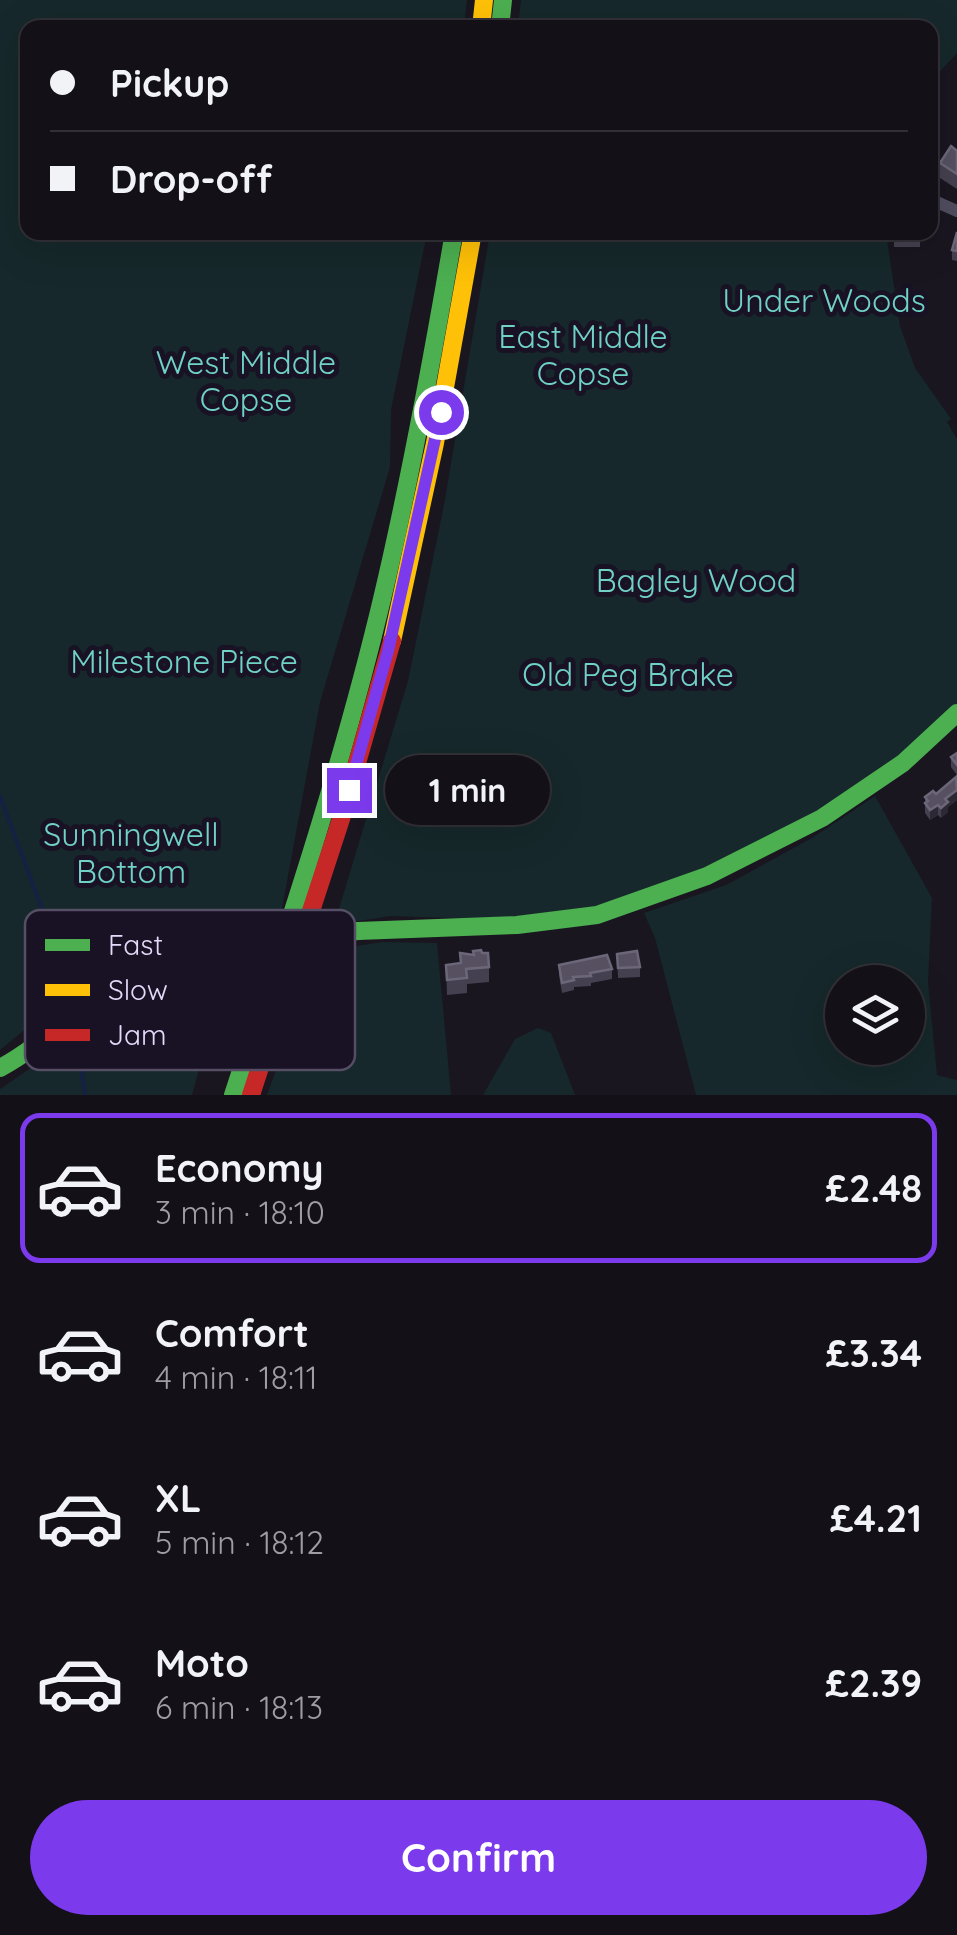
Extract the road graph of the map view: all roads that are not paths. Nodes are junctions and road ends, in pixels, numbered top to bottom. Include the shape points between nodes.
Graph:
1 (453, 240) edge
2 (472, 240) edge
3 (957, 713) edge
4 (295, 910) edge
5 (314, 910) edge
6 (355, 931) edge
7 (25, 1052) edge
8 (0, 1068) edge
9 (241, 1070) edge
10 (260, 1070) edge
11 (233, 1095) edge
12 (252, 1095) edge

1 - 4 main road via 369,650
2 - 5 main road via 388,651
3 - 6 main road, bridge via 903,763 822,818 707,876 597,915
7 - 8 main road, bridge
9 - 11 main road
10 - 12 main road

